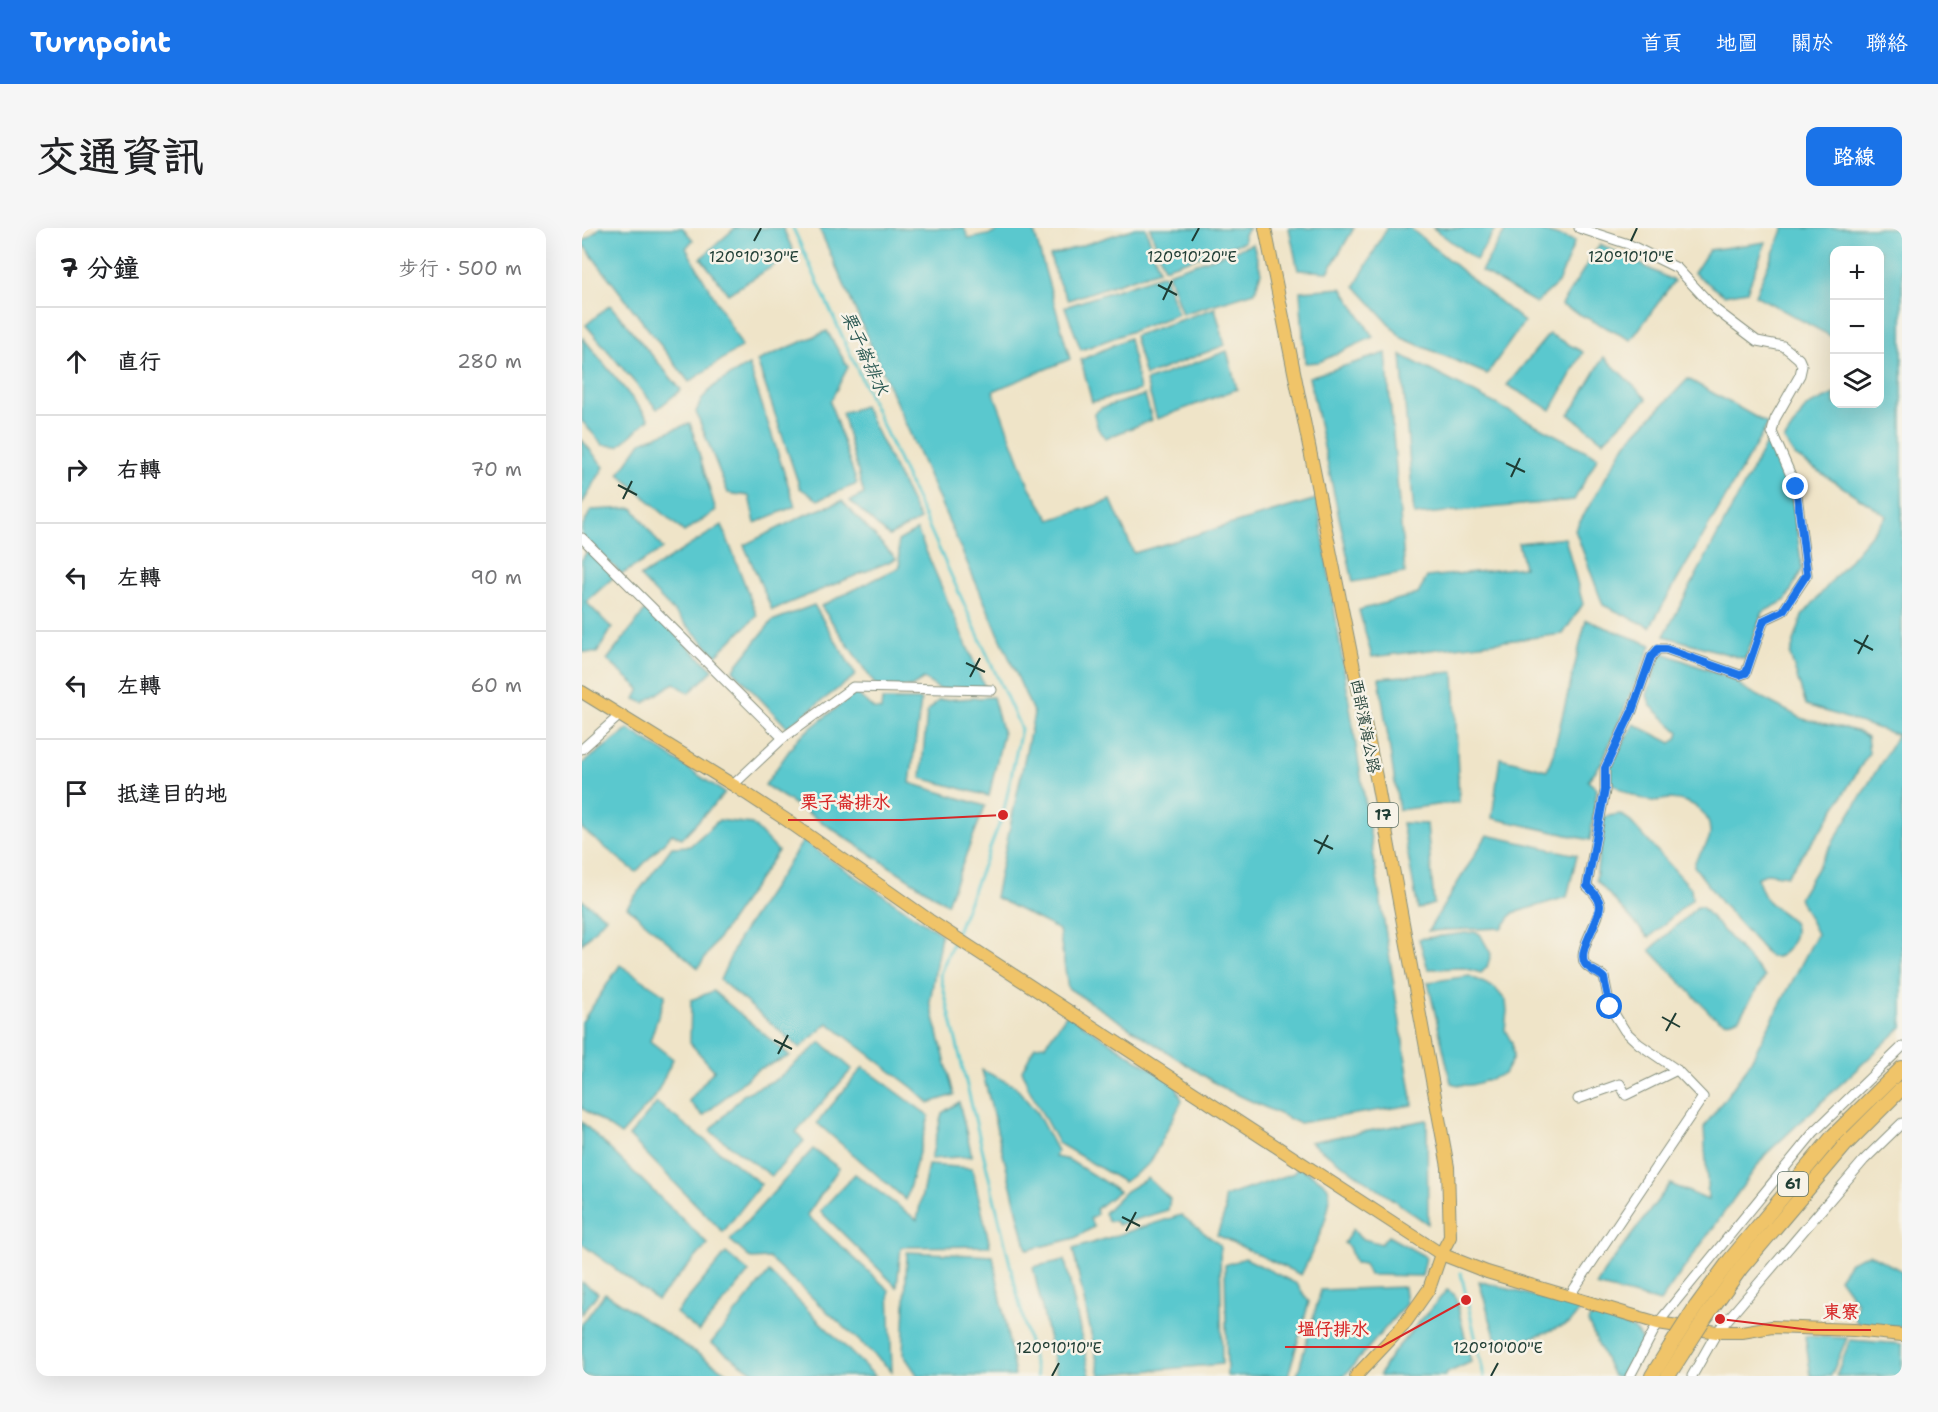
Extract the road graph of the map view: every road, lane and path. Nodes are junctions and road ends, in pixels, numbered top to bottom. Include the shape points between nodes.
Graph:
1 (1265, 228) edge
2 (1580, 228) edge
3 (582, 538) edge
4 (992, 690) dead end
5 (582, 693) edge
6 (620, 716) junction
7 (783, 738) junction
8 (582, 749) edge
9 (733, 785) junction
10 (1902, 1047) edge
11 (1902, 1068) edge
12 (1677, 1070) junction
13 (1902, 1088) edge
14 (1578, 1099) dead end
15 (1902, 1123) edge
16 (1441, 1254) junction
17 (1570, 1295) junction
18 (1701, 1312) junction
19 (1658, 1323) junction
20 (1717, 1332) junction
21 (1902, 1335) edge
22 (1676, 1350) junction
23 (1356, 1376) edge
24 (1630, 1376) edge
25 (1652, 1376) edge
26 (1668, 1376) edge
27 (1692, 1376) edge

1 - 16 main road, 西部濱海公路 / 17 via 1441,1119 1451,1217 1450,1237
2 - 12 street via 1628,244 1677,268 1716,310 1757,341 1783,346 1802,366 1772,432 1796,487 1807,574 1783,611 1764,620 1746,673 1740,675 1658,649 1651,657 1632,711 1605,768 1605,790 1587,886 1600,904 1599,913 1583,957 1585,964 1604,978 1610,1007 1625,1031
3 - 7 street
4 - 7 street via 853,687
5 - 6 main road
6 - 8 street
6 - 9 main road
7 - 9 street
9 - 16 main road via 929,920
10 - 19 street via 1814,1132
11 - 18 highway, 61 via 1834,1135 1730,1260
12 - 14 street via 1626,1095 1620,1084
12 - 17 street via 1702,1097
13 - 18 highway, 61 via 1845,1145
15 - 20 street via 1863,1160
16 - 17 main road via 1487,1272
16 - 23 main road, 西部濱海公路 / 17 via 1418,1307
17 - 19 main road
18 - 22 highway, 61, bridge
19 - 20 main road
19 - 24 street
20 - 21 main road via 1799,1327
20 - 27 street
22 - 25 highway, 61
22 - 26 highway, 61

